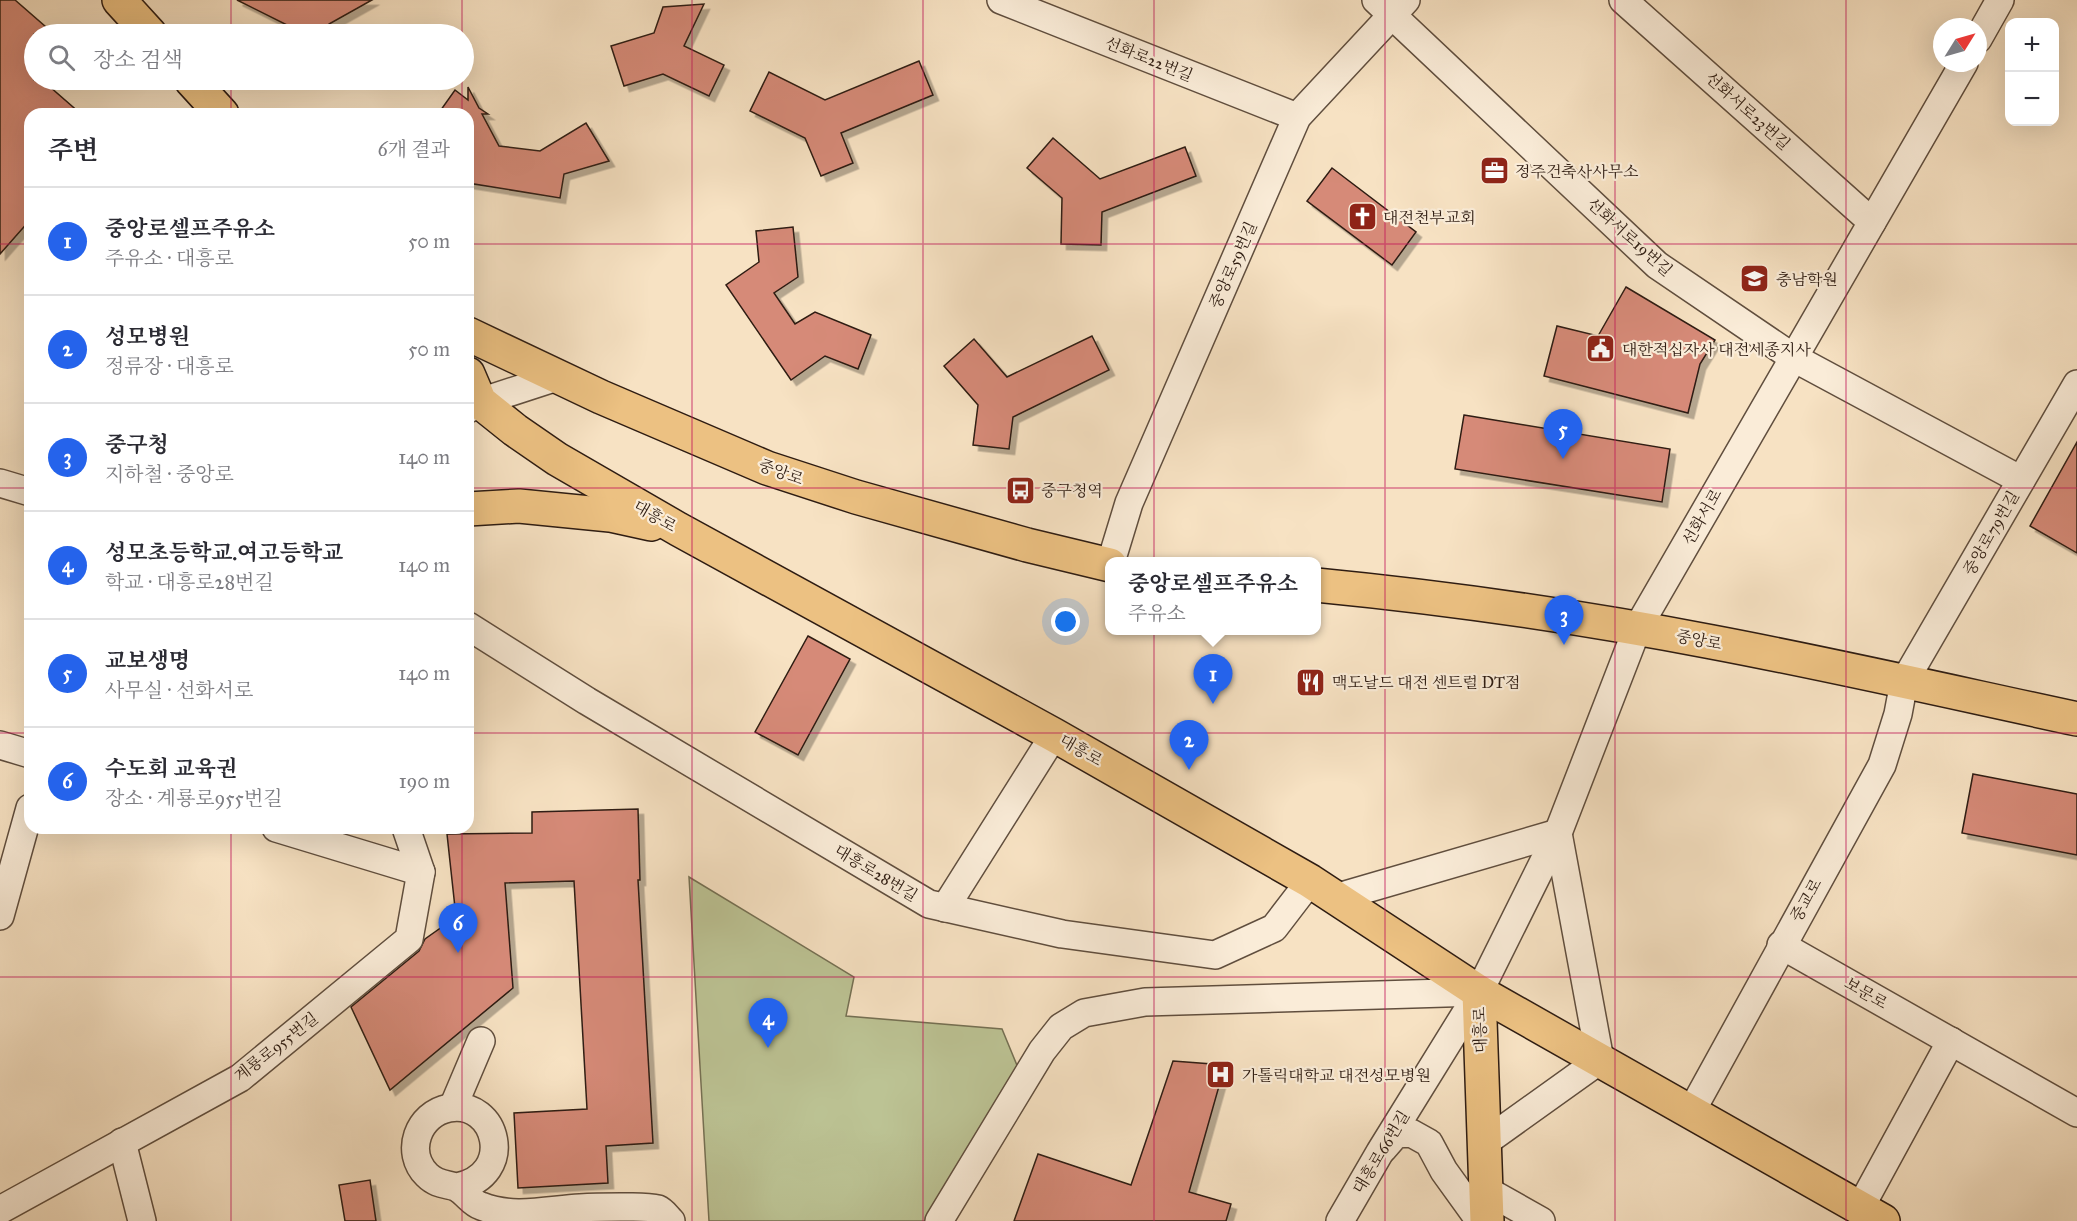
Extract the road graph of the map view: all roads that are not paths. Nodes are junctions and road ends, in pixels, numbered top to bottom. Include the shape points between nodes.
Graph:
1 (119, 0) edge
2 (1001, 0) edge
3 (1623, 0) edge
4 (1391, 5) edge
5 (141, 24) edge
6 (1959, 72) edge
7 (200, 90) edge
8 (217, 108) edge
9 (1297, 117) junction
10 (1872, 222) junction
11 (474, 337) edge
12 (1794, 358) junction
13 (557, 377) junction
14 (2077, 384) edge
15 (474, 394) edge
16 (474, 397) edge
17 (2021, 480) junction
18 (0, 483) edge
19 (24, 490) edge
20 (474, 509) edge
21 (678, 529) junction
22 (1112, 557) edge
23 (1105, 562) edge
24 (1321, 586) edge
25 (1637, 629) junction
26 (474, 630) edge
27 (1904, 682) junction
28 (2077, 719) edge
29 (1054, 735) junction
30 (0, 746) edge
31 (24, 752) edge
32 (24, 830) edge
33 (1558, 833) junction
34 (296, 834) edge
35 (408, 834) edge
36 (421, 872) junction
37 (1323, 890) junction
38 (945, 908) junction
39 (0, 916) edge
40 (1781, 945) junction
41 (1479, 992) junction
42 (481, 1041) dead end
43 (1951, 1041) junction
44 (1600, 1060) junction
45 (453, 1107) junction
46 (1691, 1112) junction
47 (2077, 1113) edge
48 (122, 1142) junction
49 (1484, 1143) junction
50 (1380, 1152) junction
51 (457, 1187) junction
52 (0, 1210) edge
53 (1484, 1211) edge
54 (1871, 1214) edge
55 (142, 1221) edge
56 (671, 1221) edge
57 (939, 1221) edge
58 (1340, 1221) edge
59 (1541, 1221) edge

1 - 5 main road
2 - 9 street, 선화로22번길
3 - 10 street, 선화서로23번길
4 - 9 street, 중앙로59번길
4 - 12 street, 선화서로19번길 via 1656,265
6 - 10 street, 선화서로
7 - 8 main road
9 - 22 street, 중앙로59번길 via 1130,502
10 - 12 street, 선화서로
11 - 13 main road, 중앙로
12 - 17 street, 선화서로19번길
12 - 25 street, 선화서로
13 - 15 street
13 - 23 main road, 중앙로 via 767,468 856,497
14 - 17 street, 중앙로79번길
16 - 21 main road, 대흥로 via 557,459
17 - 27 street, 중앙로79번길
18 - 19 street
20 - 21 main road via 519,506 580,511
21 - 29 main road, 대흥로
24 - 25 main road, 중앙로
25 - 27 main road, 중앙로
25 - 33 street, 선화서로
26 - 38 street, 대흥로28번길 via 929,904
27 - 28 main road, 중앙로
27 - 40 street, 중교로 via 1882,765
29 - 37 main road, 대흥로
29 - 38 street
30 - 31 street
32 - 39 street
33 - 37 street
33 - 41 street, 선화서로
33 - 44 street
34 - 36 street
35 - 36 street, 계룡로955번길
36 - 48 street, 계룡로955번길 via 409,939 240,1078
37 - 38 street, 대흥로28번길 via 1274,928 1215,955 1062,934
37 - 41 main road, 대흥로
40 - 43 street, 보문로
40 - 46 street, 중교로
41 - 44 main road
41 - 49 main road, 대흥로
41 - 50 street, 대흥로66번길
41 - 57 street via 1145,1002 1084,1013 1061,1027 1042,1051
42 - 45 street
43 - 47 street, 보문로
43 - 54 street
44 - 46 main road
44 - 49 street
45 - 51 street via 484,1120 495,1151 478,1180
45 - 51 street via 431,1115 423,1123 415,1144 420,1166 427,1175 435,1182
46 - 54 main road
48 - 52 street, 계룡로955번길
48 - 55 street
49 - 53 main road, 대흥로
50 - 53 street via 1396,1134 1411,1133 1429,1143 1444,1171
50 - 58 street, 대흥로66번길
51 - 56 street via 478,1206 513,1214 582,1207 639,1207 659,1209
53 - 59 street

